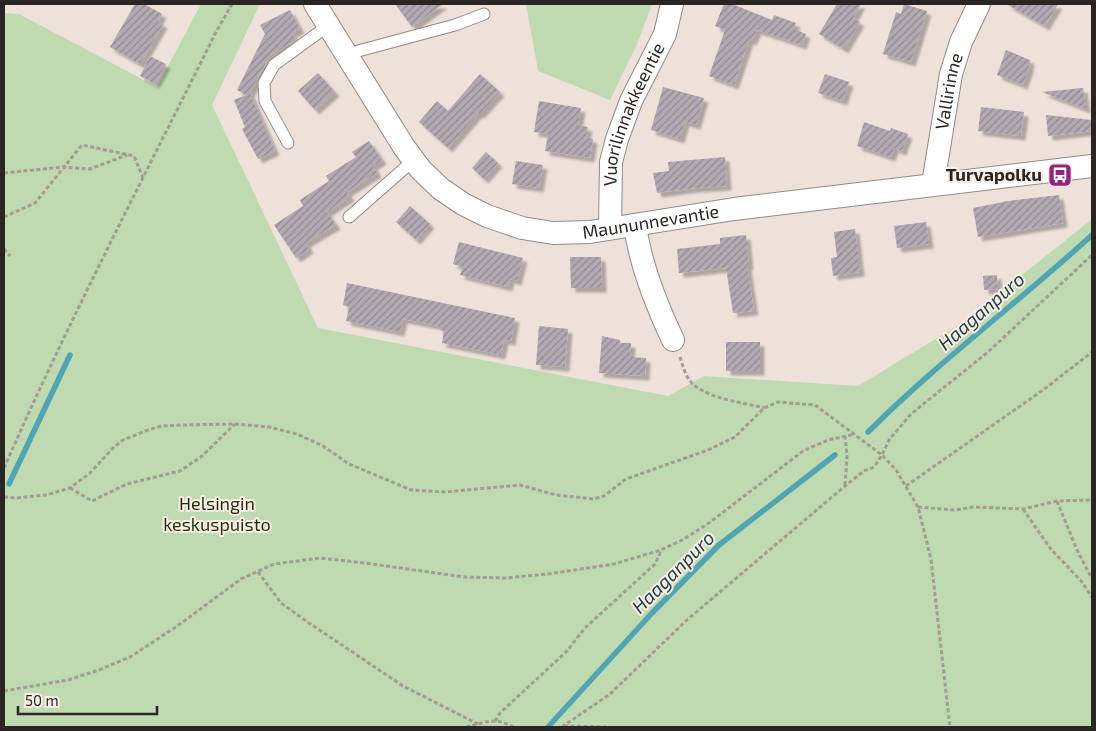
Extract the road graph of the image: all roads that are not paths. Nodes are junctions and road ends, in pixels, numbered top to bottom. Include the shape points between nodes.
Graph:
1 (315, 4) edge
2 (672, 4) edge
3 (979, 4) edge
4 (484, 14) dead end
5 (329, 25) junction
6 (347, 54) junction
7 (288, 143) dead end
8 (414, 160) junction
9 (1092, 166) edge
10 (933, 184) junction
11 (349, 217) dead end
12 (635, 225) junction
13 (610, 228) junction
14 (673, 340) road end

1 - 5 street, Maununnevantie
2 - 13 street, Vuorilinnakkeentie via 665,34 631,101 617,139 611,162
3 - 10 street, Vallirinne via 961,42 951,74
4 - 6 lane
5 - 6 street, Maununnevantie
5 - 7 lane via 274,65 264,83 265,101
6 - 8 street, Maununnevantie
8 - 11 lane
8 - 13 street, Maununnevantie via 441,189 463,204 504,222 553,233
9 - 10 street, Maununnevantie
10 - 12 street, Maununnevantie via 734,208
12 - 13 street, Maununnevantie
12 - 14 street via 644,264

